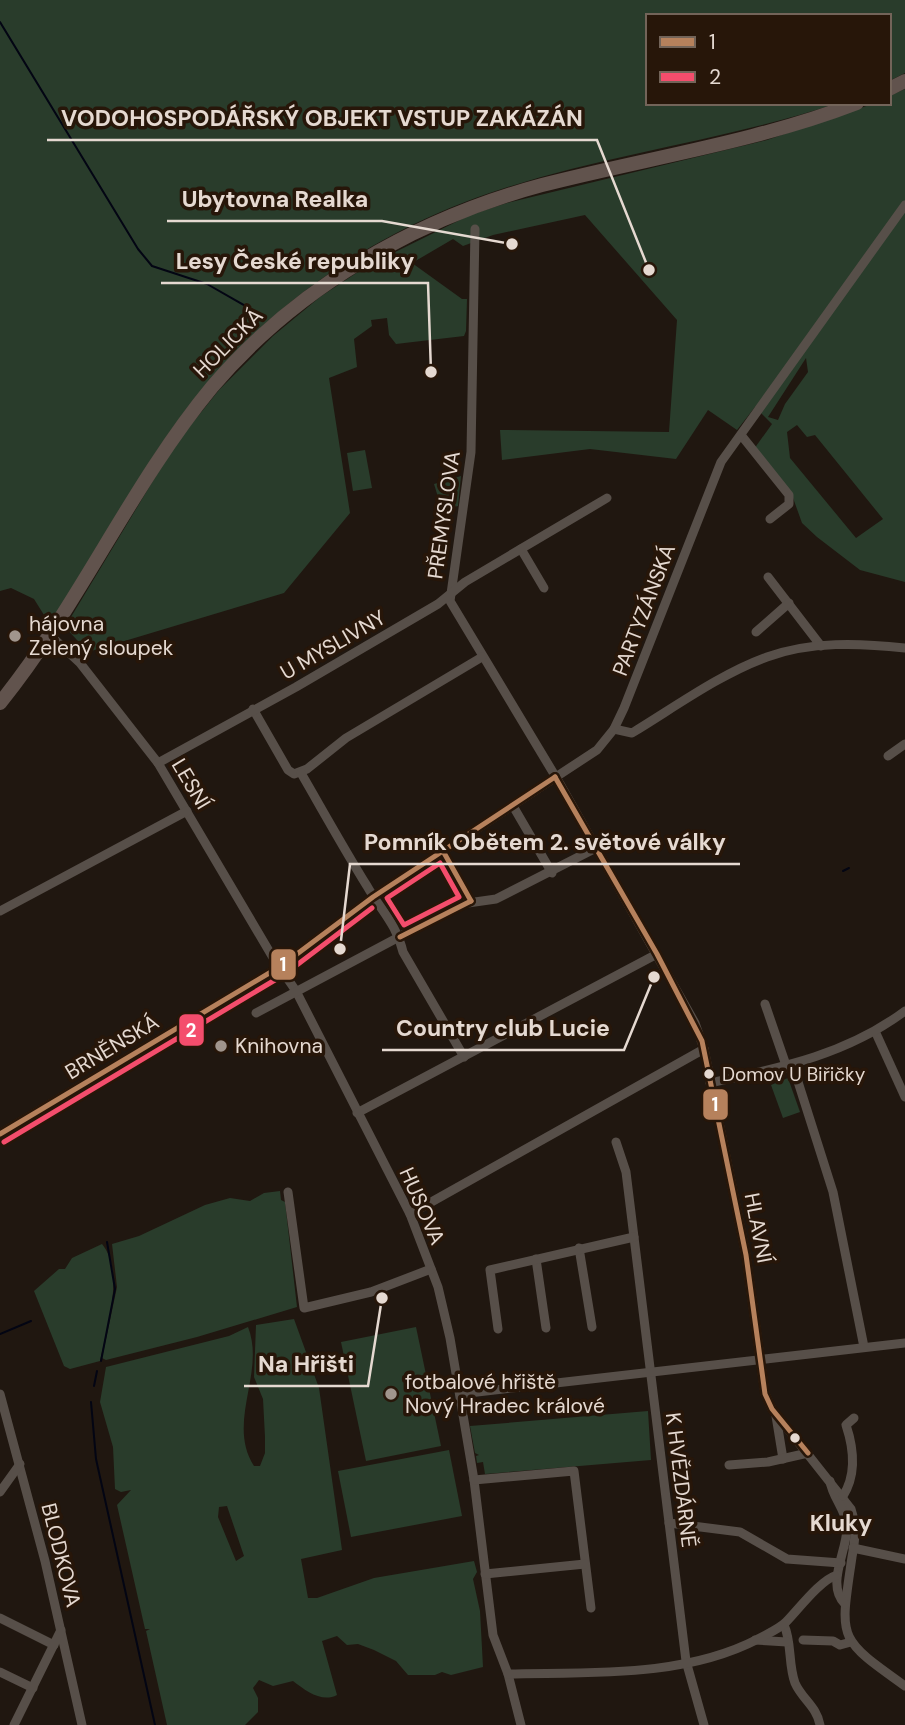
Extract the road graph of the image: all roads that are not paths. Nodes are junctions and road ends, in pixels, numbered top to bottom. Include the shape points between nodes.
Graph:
1 (851, 105) edge
2 (905, 205) edge
3 (475, 229) dead end
4 (741, 435) junction
5 (607, 498) dead end
6 (770, 519) dead end
7 (521, 549) junction
8 (768, 577) dead end
9 (544, 588) dead end
10 (451, 591) junction
11 (789, 603) junction
12 (756, 632) dead end
13 (51, 636) junction
14 (821, 646) junction
15 (905, 648) edge
16 (482, 657) junction
17 (0, 703) edge
18 (253, 709) junction
19 (614, 729) junction
20 (905, 744) edge
21 (888, 755) dead end
22 (158, 763) junction
23 (301, 773) junction
24 (555, 778) junction
25 (513, 806) junction
26 (187, 811) junction
27 (596, 848) junction
28 (552, 873) junction
29 (373, 897) junction
30 (0, 912) edge
31 (400, 937) junction
32 (657, 954) junction
33 (281, 966) junction
34 (296, 991) junction
35 (765, 1004) dead end
36 (905, 1011) edge
37 (256, 1013) dead end
38 (875, 1031) junction
39 (704, 1049) junction
40 (464, 1057) junction
41 (790, 1067) junction
42 (710, 1083) junction
43 (905, 1097) edge
44 (357, 1113) junction
45 (0, 1134) edge
46 (616, 1142) dead end
47 (288, 1192) dead end
48 (410, 1214) junction
49 (634, 1237) junction
50 (579, 1248) junction
51 (536, 1259) junction
52 (431, 1269) junction
53 (592, 1327) dead end
54 (546, 1328) dead end
55 (498, 1329) dead end
56 (905, 1343) edge
57 (864, 1348) junction
58 (760, 1360) junction
59 (650, 1373) junction
60 (0, 1394) edge
61 (460, 1394) junction
62 (775, 1413) junction
63 (854, 1418) dead end
64 (808, 1454) junction
65 (783, 1459) junction
66 (20, 1464) junction
67 (729, 1465) dead end
68 (830, 1479) junction
69 (474, 1480) junction
70 (0, 1492) edge
71 (844, 1496) junction
72 (669, 1523) junction
73 (853, 1548) junction
74 (905, 1559) edge
75 (841, 1563) junction
76 (585, 1564) junction
77 (485, 1574) junction
78 (836, 1575) junction
79 (845, 1604) junction
80 (591, 1608) dead end
81 (0, 1618) edge
82 (784, 1625) junction
83 (61, 1630) junction
84 (755, 1640) junction
85 (803, 1640) dead end
86 (787, 1642) junction
87 (851, 1642) junction
88 (54, 1645) junction
89 (686, 1661) junction
90 (0, 1672) edge
91 (508, 1674) junction
92 (905, 1686) edge
93 (33, 1688) junction
94 (14, 1725) edge
95 (82, 1725) edge
96 (521, 1725) edge
97 (704, 1725) edge
98 (820, 1725) edge

1 - 13 main road, HOLICKÁ via 765,133 480,204 399,240 336,277 254,344 179,428
2 - 4 street, PARTYZÁNSKÁ
3 - 10 street, PŘEMYSLOVA via 471,452
4 - 6 street via 789,495 789,504
4 - 19 street, PARTYZÁNSKÁ via 721,462
5 - 7 street, U MYSLIVNY
7 - 9 street
7 - 10 street, U MYSLIVNY
8 - 11 street
10 - 16 street, PŘEMYSLOVA via 452,606
10 - 18 street, U MYSLIVNY via 428,610
11 - 12 street
11 - 14 street
13 - 17 main road, HOLICKÁ
13 - 22 street, LESNÍ via 80,663
14 - 15 street
14 - 19 street via 764,658 632,733
16 - 23 street via 346,738
16 - 24 street, PŘEMYSLOVA
18 - 22 street, U MYSLIVNY
18 - 23 street via 291,774
19 - 24 street, PARTYZÁNSKÁ via 597,750
20 - 21 street
22 - 26 street, LESNÍ
23 - 29 street
24 - 25 street, BRNĚNSKÁ
24 - 27 street, PŘEMYSLOVA
25 - 28 street
25 - 29 street, BRNĚNSKÁ
26 - 30 street
26 - 33 street, LESNÍ
27 - 28 street
27 - 32 street, PŘEMYSLOVA
28 - 31 street via 496,899 471,901
29 - 31 street
29 - 33 street, BRNĚNSKÁ
31 - 34 street
31 - 40 street via 403,952
32 - 39 street, HLAVNÍ
32 - 40 street
33 - 34 street, HUSOVA
33 - 45 street, BRNĚNSKÁ
34 - 37 street
34 - 44 street, HUSOVA
35 - 41 street
36 - 38 street
38 - 41 street
38 - 43 street
39 - 42 street, HLAVNÍ
39 - 48 street
40 - 44 street
41 - 42 street
41 - 57 street via 833,1192
42 - 58 street, HLAVNÍ via 746,1255
44 - 48 street, HUSOVA
46 - 49 street, K HVĚZDÁRNĚ via 626,1171
47 - 52 street via 304,1308 370,1292
48 - 52 street, HUSOVA
49 - 50 street
49 - 59 street, K HVĚZDÁRNĚ
50 - 51 street
50 - 53 street
51 - 54 street
51 - 55 street via 490,1270
52 - 61 street, HUSOVA
56 - 57 street
57 - 58 street
58 - 59 street
58 - 62 street, HLAVNÍ via 765,1394
59 - 61 street
59 - 72 street, K HVĚZDÁRNĚ
60 - 66 street, BLODKOVA
61 - 69 street, HUSOVA
62 - 64 street, HLAVNÍ
62 - 65 street, HLAVNÍ
63 - 71 street via 846,1425 853,1480
64 - 65 street
64 - 68 street, HLAVNÍ
65 - 67 street
66 - 70 street
66 - 83 street, BLODKOVA
68 - 71 street, HLAVNÍ
68 - 75 street, HLAVNÍ via 831,1493 847,1527
69 - 76 street via 574,1471
69 - 77 street, HUSOVA
71 - 73 street, HLAVNÍ via 855,1519
72 - 75 street via 740,1532 787,1559
72 - 89 street, K HVĚZDÁRNĚ
73 - 74 street
73 - 79 street, HLAVNÍ
75 - 78 street, HLAVNÍ
76 - 77 street
76 - 80 street
77 - 91 street, HUSOVA via 493,1635
78 - 79 street, HLAVNÍ
78 - 82 street, HLAVNÍ
79 - 87 street, HLAVNÍ via 843,1620
81 - 88 street
82 - 84 street, HLAVNÍ
82 - 86 street
83 - 88 street
83 - 95 street, BLODKOVA
84 - 86 street
84 - 89 street, HLAVNÍ
85 - 87 street
86 - 98 street via 796,1684 818,1714
87 - 92 street
88 - 93 street
89 - 91 street, HLAVNÍ via 632,1671
89 - 97 street, K HVĚZDÁRNĚ
90 - 93 street
91 - 96 street, HUSOVA
93 - 94 street

